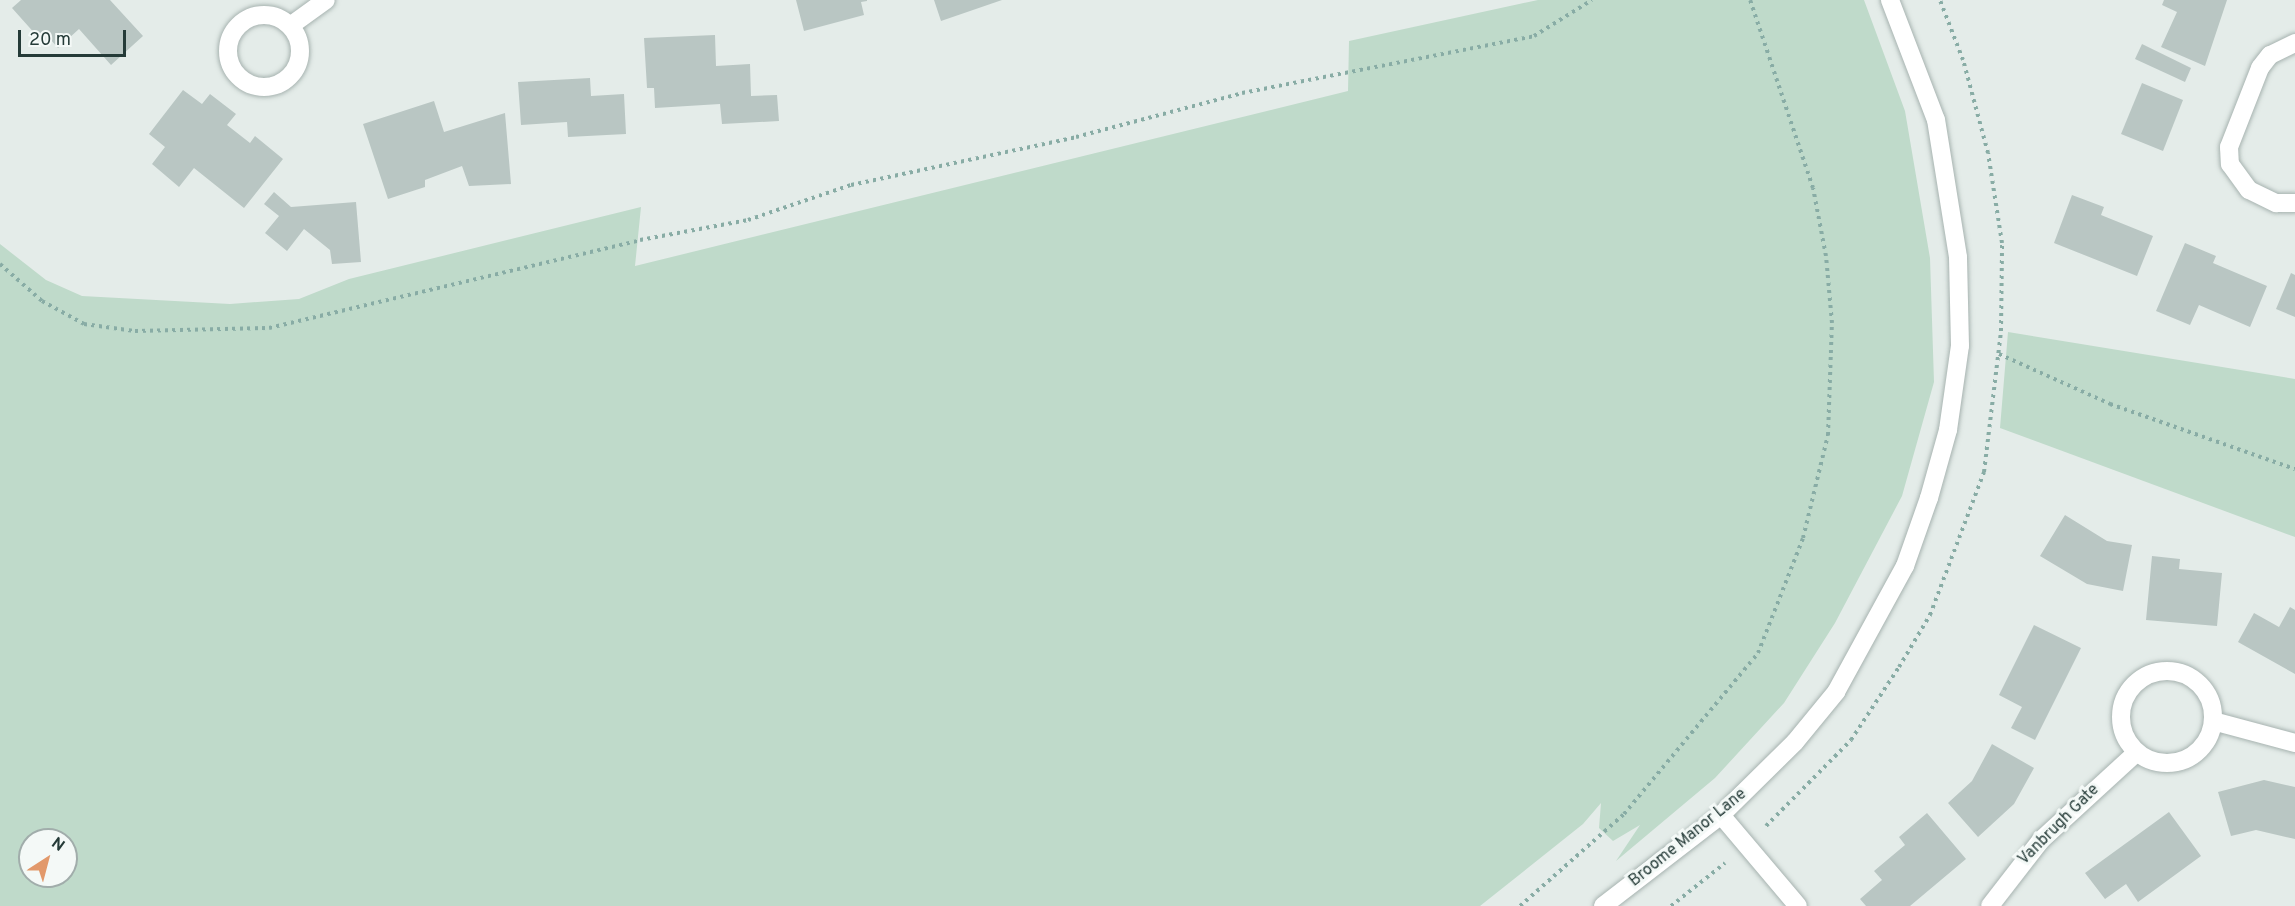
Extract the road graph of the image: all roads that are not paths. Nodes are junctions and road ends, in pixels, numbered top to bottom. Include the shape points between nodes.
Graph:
1 (326, 0) edge
2 (1890, 0) edge
3 (290, 26) junction
4 (2295, 44) edge
5 (2295, 203) edge
6 (2213, 722) junction
7 (2295, 743) edge
8 (2137, 752) junction
9 (1721, 815) junction
10 (1603, 906) edge
11 (1798, 906) edge
12 (1990, 906) edge

1 - 3 street
2 - 9 street, Broome Manor Lane via 1936,120 1951,188 1960,345 1948,430 1905,566 1873,630 1836,692 1795,742
3 - 3 street via 300,46 296,70 278,85 243,82 227,51 235,28 268,15
4 - 5 street via 2270,55 2260,68 2229,147 2230,164 2249,190 2276,203
6 - 7 street
6 - 8 street via 2201,749 2188,759 2158,763
6 - 8 street via 2207,692 2196,681 2183,673 2153,672 2129,691 2122,704 2124,734
8 - 12 street, Vanbrugh Gate via 2041,840
9 - 10 street, Broome Manor Lane
9 - 11 street

